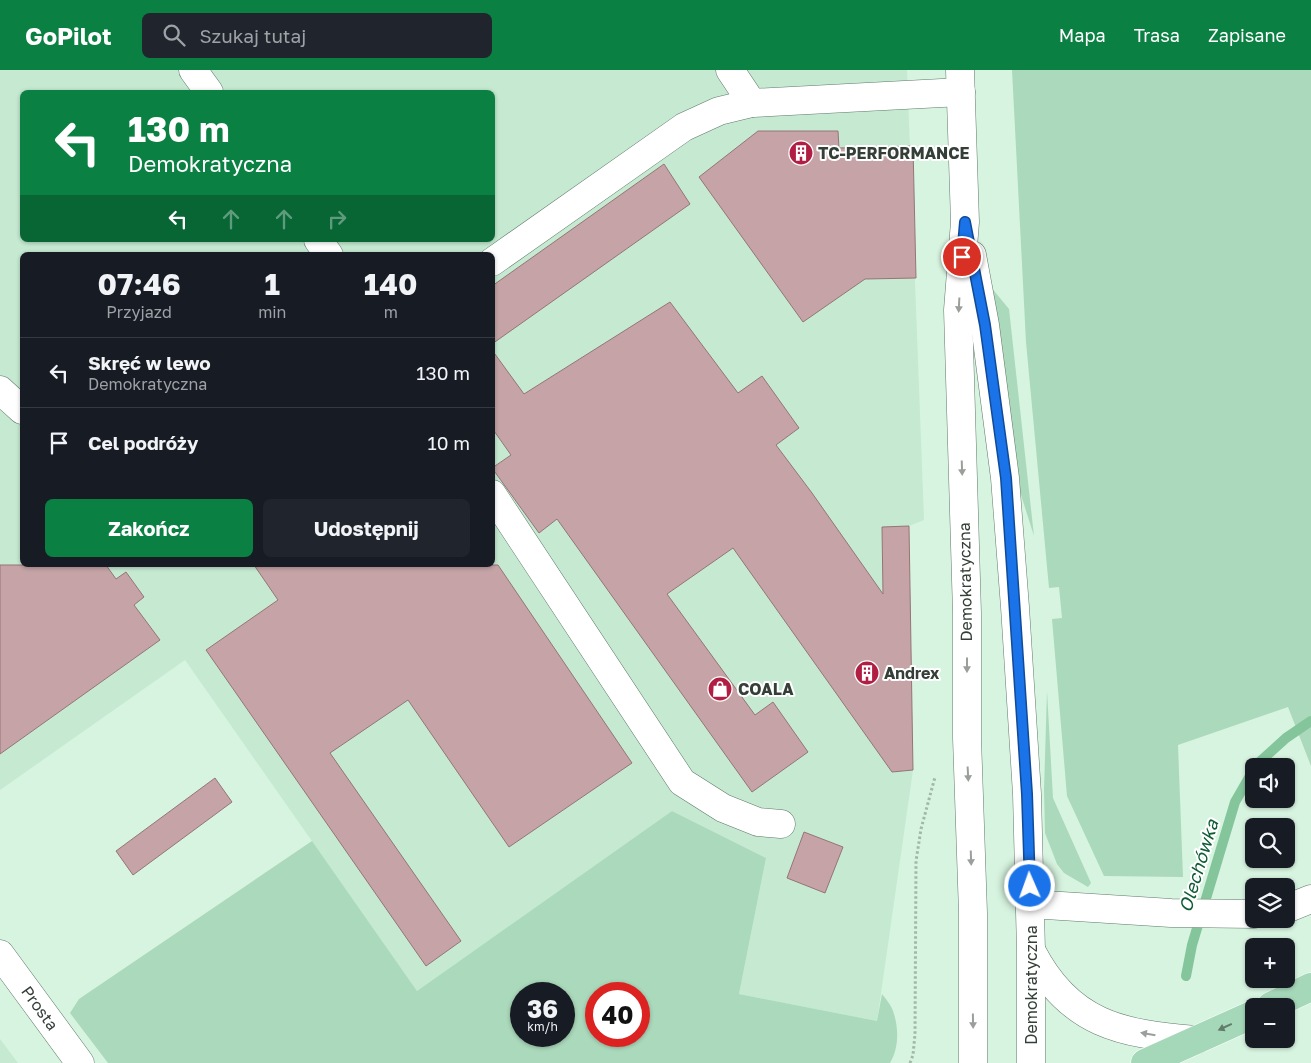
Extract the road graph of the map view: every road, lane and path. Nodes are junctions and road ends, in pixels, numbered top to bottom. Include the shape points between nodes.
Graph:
1 (193, 70) edge
2 (730, 70) edge
3 (960, 81) edge
4 (208, 90) edge
5 (752, 103) junction
6 (965, 222) junction
7 (495, 260) edge
8 (0, 390) edge
9 (20, 408) edge
10 (495, 499) edge
11 (781, 824) dead end
12 (1311, 899) edge
13 (1030, 904) junction
14 (1295, 905) edge
15 (1241, 914) edge
16 (1031, 951) junction
17 (0, 954) edge
18 (1311, 987) edge
19 (1288, 998) edge
20 (1245, 1018) edge
21 (1196, 1040) junction
22 (80, 1063) edge
23 (973, 1063) edge
24 (1032, 1063) edge
25 (1145, 1063) edge

1 - 4 street
2 - 5 street
3 - 5 street
3 - 6 street, Demokratyczna
5 - 7 street via 684,127
6 - 13 street, Demokratyczna via 985,325 1006,478 1027,794
6 -> 23 street, Demokratyczna via 958,310 967,613 966,738 973,912
8 - 9 street
10 - 11 street via 682,782 723,808 758,822
12 - 14 street
13 - 15 street
13 - 16 street, Demokratyczna
21 -> 16 street via 1167,1038 1110,1026 1084,1014 1053,985
16 - 24 street, Demokratyczna
17 - 22 street, Prosta
18 - 19 main road
20 -> 21 main road
21 - 25 main road

